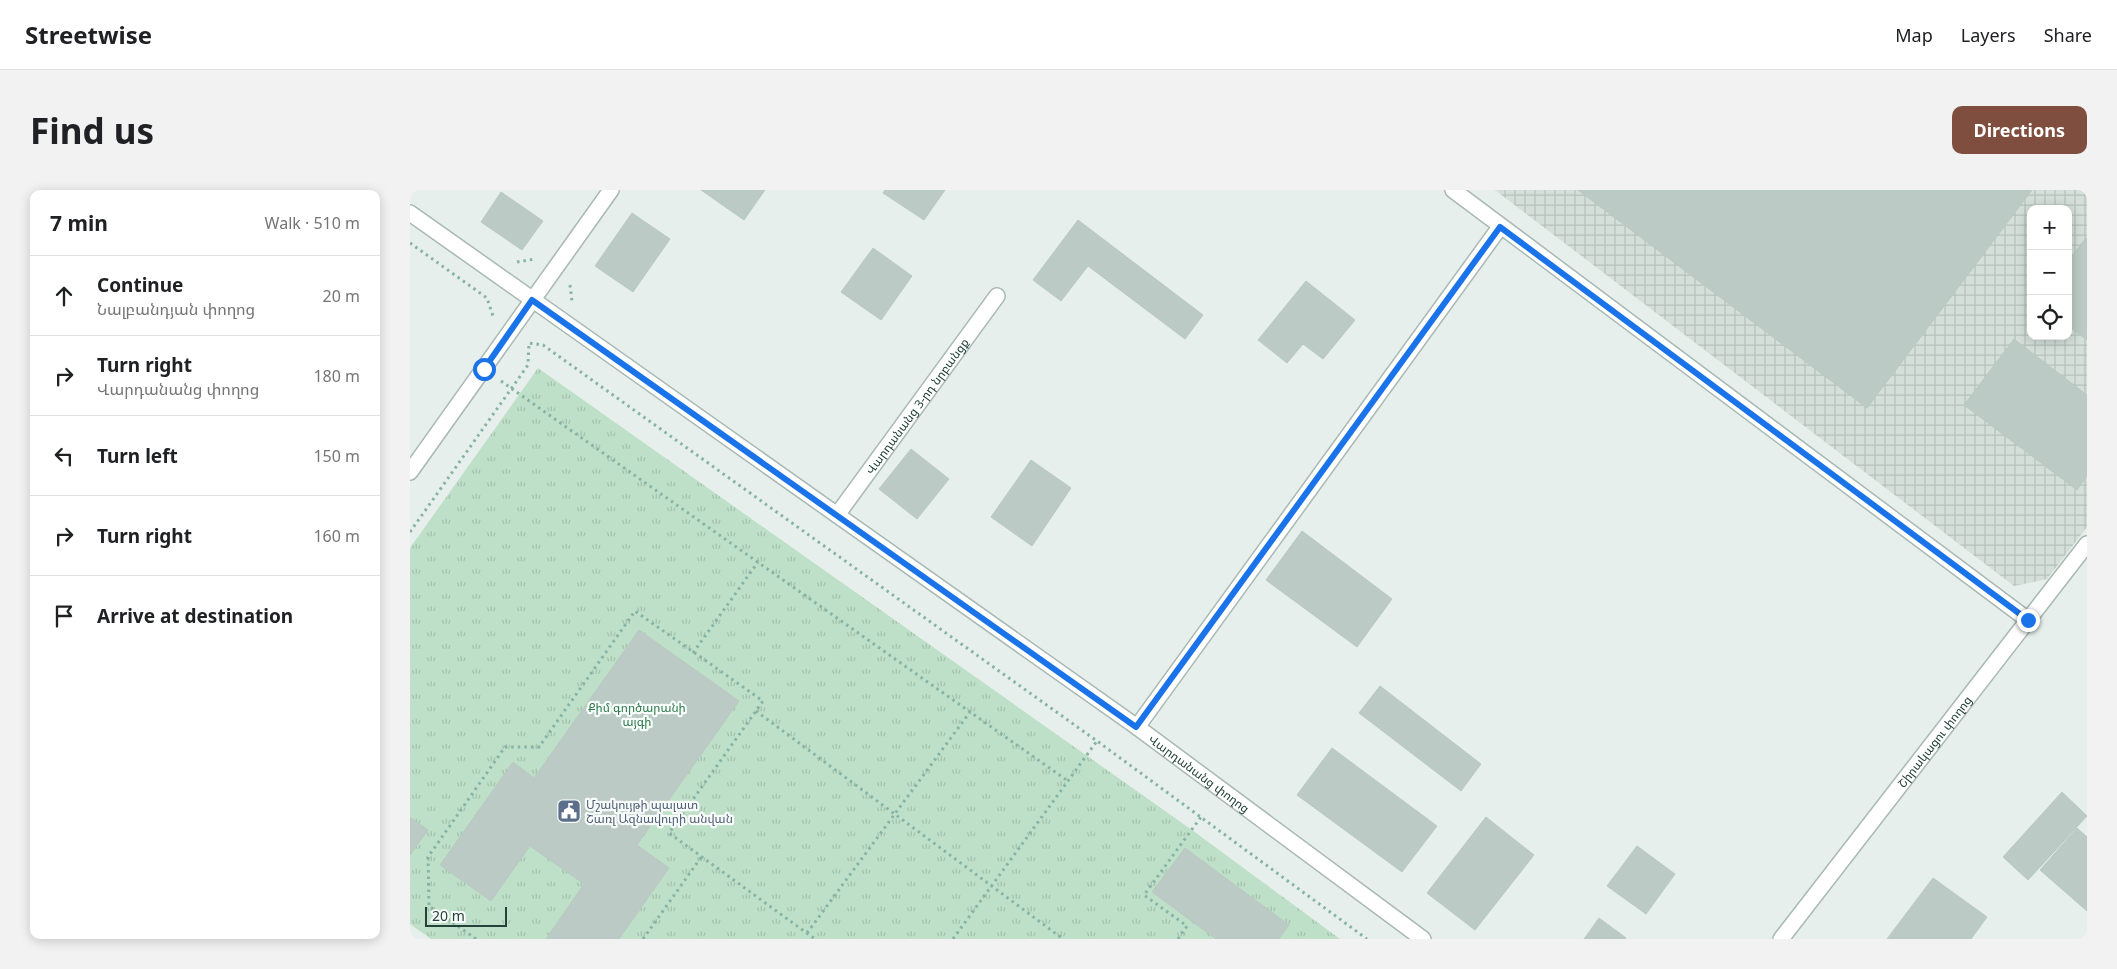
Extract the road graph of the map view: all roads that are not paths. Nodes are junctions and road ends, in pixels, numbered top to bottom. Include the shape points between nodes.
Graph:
1 (611, 190) edge
2 (1452, 190) edge
3 (410, 212) edge
4 (1500, 227) junction
5 (997, 296) dead end
6 (532, 300) junction
7 (410, 472) edge
8 (837, 515) junction
9 (2087, 544) edge
10 (2028, 620) junction
11 (1136, 727) junction
12 (1423, 939) edge
13 (1781, 939) edge

1 - 6 street
2 - 4 street
3 - 6 street, Վարդանանց փողոց
4 - 10 street
4 - 11 street
5 - 8 street, Վարդանանց 3-րդ նրբանցք
6 - 7 street
6 - 8 street, Վարդանանց փողոց
8 - 11 street, Վարդանանց փողոց
9 - 10 street, Շիրակացու փողոց
10 - 13 street, Շիրակացու փողոց
11 - 12 street, Վարդանանց փողոց

